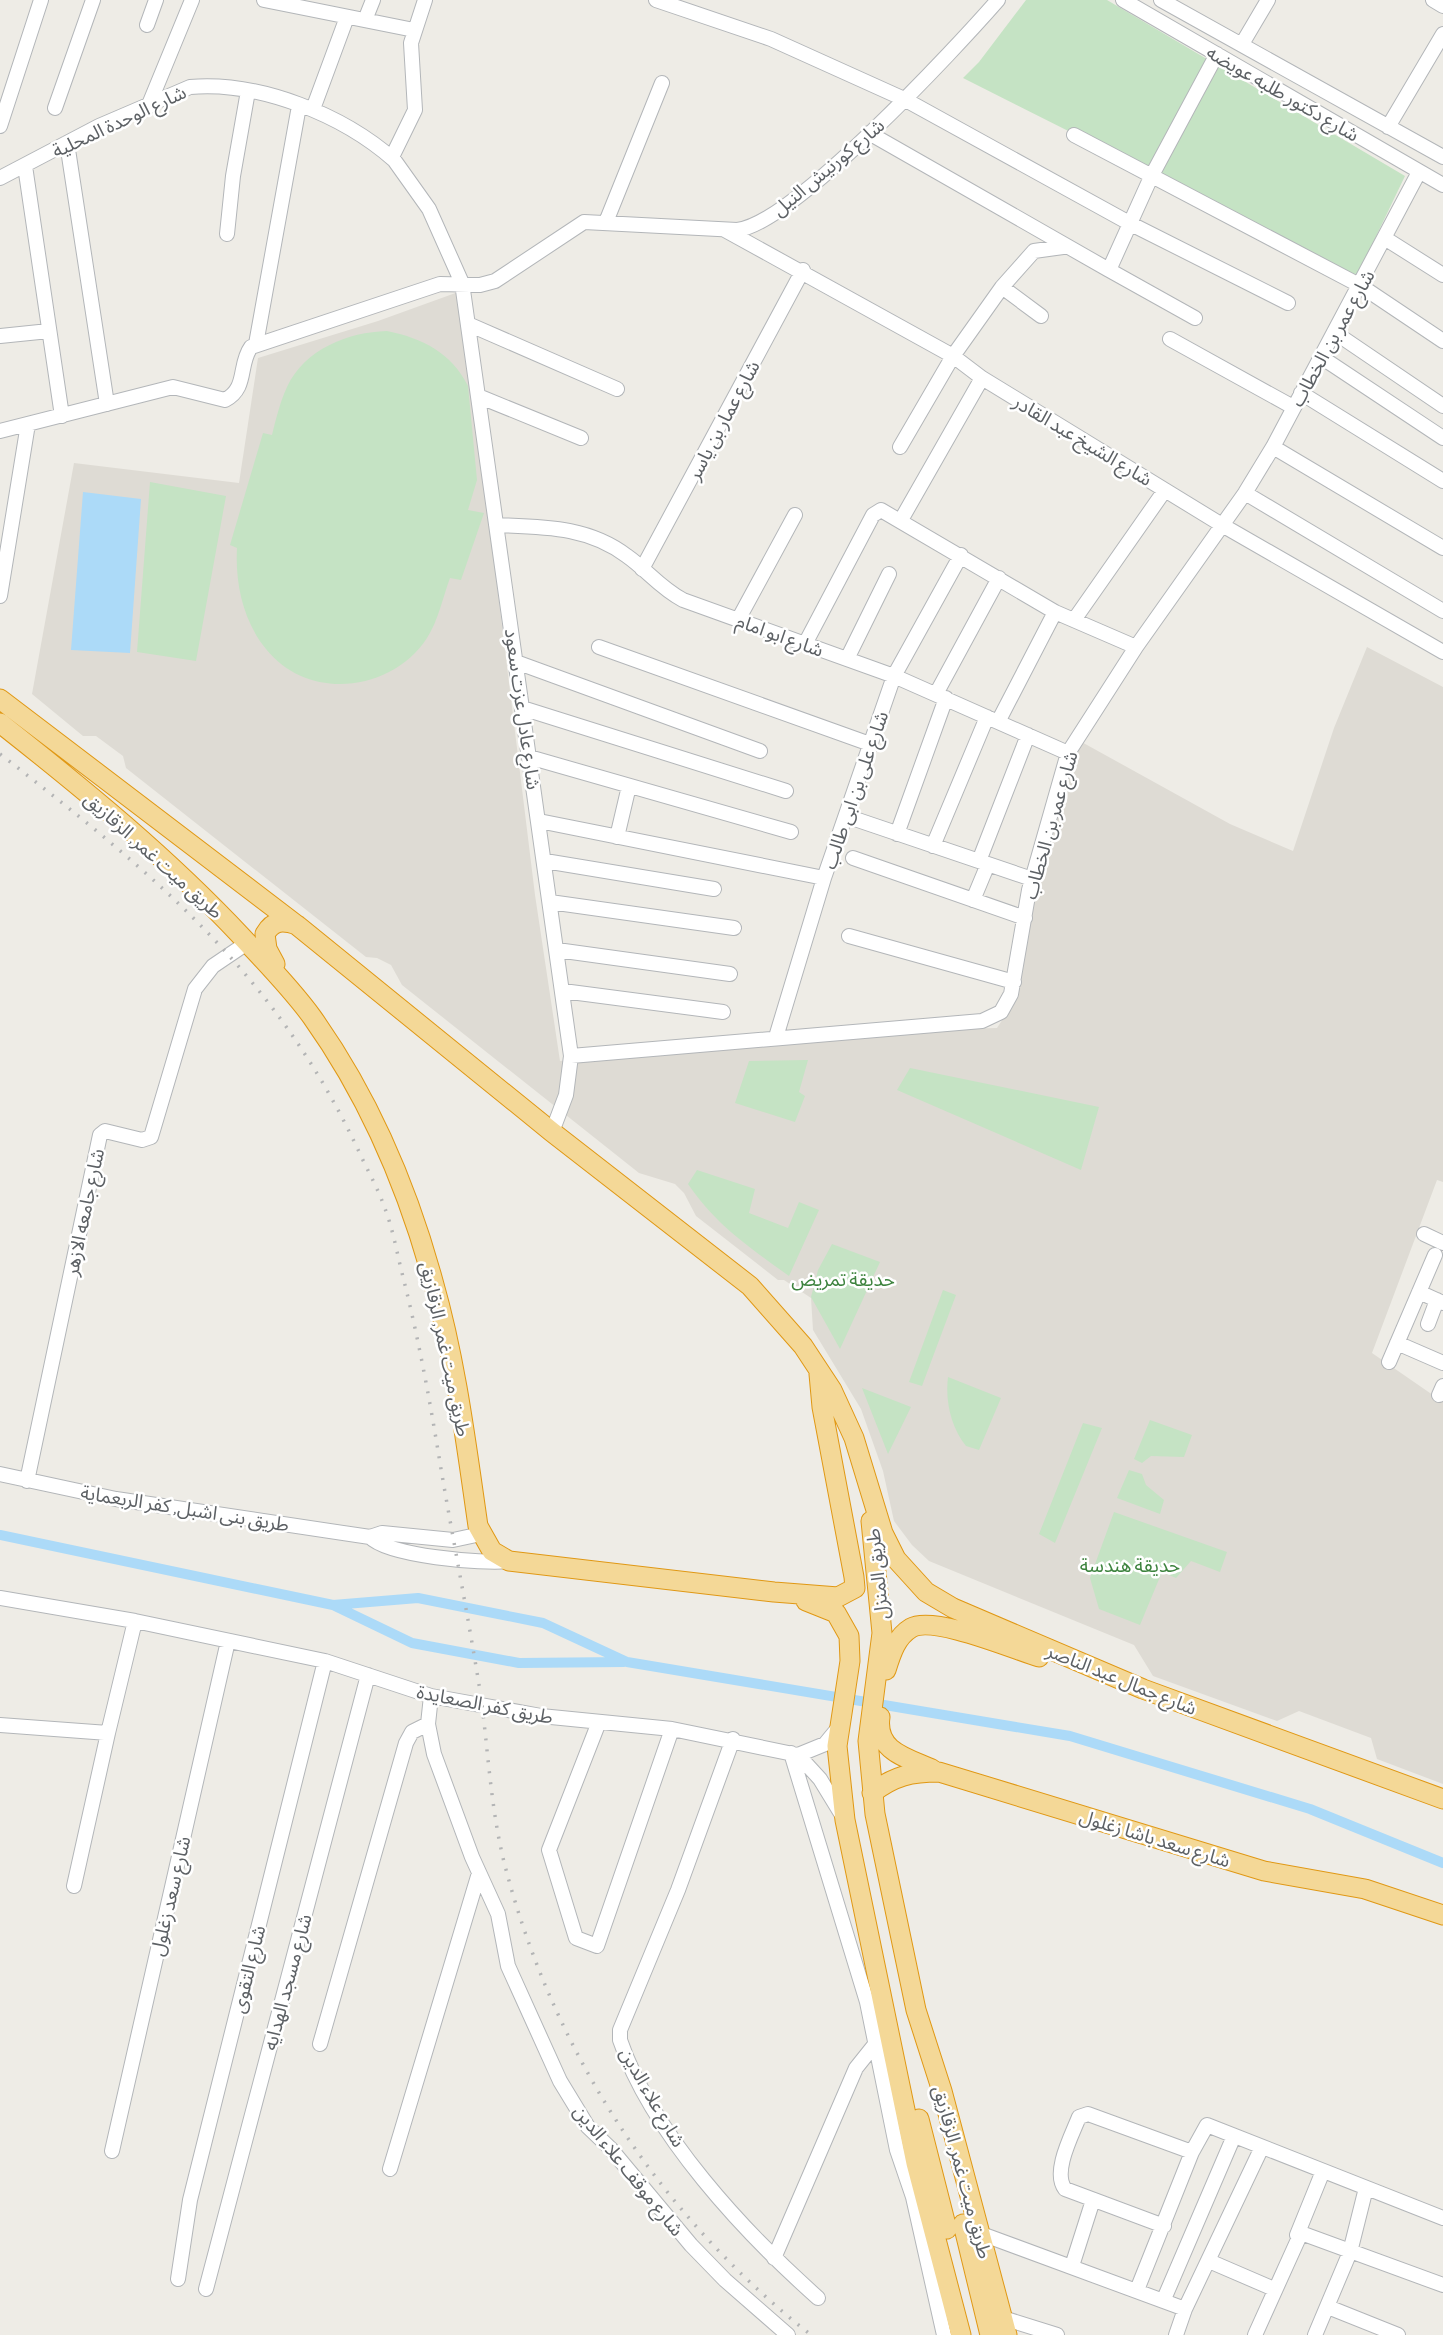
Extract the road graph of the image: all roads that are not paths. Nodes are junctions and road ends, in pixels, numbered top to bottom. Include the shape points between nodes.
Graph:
1 (41, 0) edge
2 (93, 0) edge
3 (156, 0) edge
4 (192, 0) edge
5 (264, 0) edge
6 (373, 0) edge
7 (425, 0) edge
8 (656, 0) edge
9 (998, 0) edge
10 (1123, 0) edge
11 (1161, 0) edge
12 (1268, 0) edge
13 (1433, 0) edge
14 (290, 2) edge
15 (1177, 4) edge
16 (324, 6) edge
17 (1443, 6) edge
18 (347, 17) junction
19 (365, 20) junction
20 (148, 24) dead end
21 (414, 30) junction
22 (1443, 34) edge
23 (1242, 44) junction
24 (1217, 54) junction
25 (662, 83) dead end
26 (248, 91) junction
27 (1336, 98) junction
28 (904, 99) junction
29 (148, 107) junction
30 (306, 107) junction
31 (55, 108) dead end
32 (1326, 117) junction
33 (0, 126) edge
34 (1388, 127) junction
35 (869, 133) junction
36 (1074, 135) dead end
37 (67, 143) junction
38 (1443, 157) edge
39 (394, 160) junction
40 (25, 166) junction
41 (1419, 172) junction
42 (1151, 177) junction
43 (0, 178) edge
44 (1443, 185) edge
45 (606, 222) junction
46 (1130, 224) junction
47 (724, 229) junction
48 (227, 234) dead end
49 (1386, 239) junction
50 (1065, 247) junction
51 (803, 270) junction
52 (1110, 270) junction
53 (1443, 275) edge
54 (462, 283) junction
55 (1361, 286) junction
56 (1002, 287) junction
57 (1288, 303) dead end
58 (1041, 316) dead end
59 (1195, 318) dead end
60 (467, 324) junction
61 (49, 331) junction
62 (1335, 332) junction
63 (0, 336) edge
64 (1170, 339) dead end
65 (1443, 341) edge
66 (256, 344) junction
67 (953, 356) junction
68 (1321, 358) junction
69 (982, 378) junction
70 (617, 389) dead end
71 (1301, 393) junction
72 (478, 396) junction
73 (107, 404) junction
74 (1443, 406) edge
75 (1293, 408) junction
76 (62, 415) junction
77 (28, 424) junction
78 (0, 432) edge
79 (1443, 438) edge
80 (581, 439) dead end
81 (900, 447) dead end
82 (1273, 447) junction
83 (1443, 481) edge
84 (1165, 490) junction
85 (1245, 493) junction
86 (795, 515) dead end
87 (901, 520) junction
88 (496, 525) junction
89 (1222, 525) junction
90 (1443, 548) edge
91 (961, 555) junction
92 (642, 569) junction
93 (889, 574) dead end
94 (999, 578) junction
95 (0, 596) edge
96 (1443, 611) edge
97 (1055, 612) junction
98 (738, 620) junction
99 (1074, 620) junction
100 (805, 644) junction
101 (1136, 647) junction
102 (599, 648) dead end
103 (1443, 652) edge
104 (847, 659) junction
105 (516, 662) junction
106 (894, 676) junction
107 (941, 696) junction
108 (0, 699) edge
109 (522, 708) junction
110 (993, 720) junction
111 (0, 723) edge
112 (1028, 735) junction
113 (870, 744) junction
114 (760, 751) dead end
115 (1068, 753) junction
116 (529, 757) junction
117 (629, 786) junction
118 (786, 791) dead end
119 (846, 816) junction
120 (539, 821) junction
121 (791, 832) dead end
122 (897, 834) junction
123 (617, 836) junction
124 (933, 846) junction
125 (853, 858) dead end
126 (545, 861) junction
127 (983, 863) junction
128 (222, 870) junction
129 (824, 878) junction
130 (1032, 879) junction
131 (714, 889) dead end
132 (973, 900) junction
133 (209, 902) junction
134 (550, 902) junction
135 (1025, 918) junction
136 (298, 926) junction
137 (734, 928) dead end
138 (849, 936) dead end
139 (247, 943) junction
140 (557, 950) junction
141 (730, 974) dead end
142 (1014, 982) junction
143 (289, 988) junction
144 (563, 991) junction
145 (723, 1012) dead end
146 (776, 1037) junction
147 (571, 1056) junction
148 (552, 1132) junction
149 (1424, 1234) dead end
150 (1439, 1249) edge
151 (1419, 1292) junction
152 (1440, 1302) edge
153 (1427, 1324) dead end
154 (1397, 1343) junction
155 (1389, 1362) dead end
156 (1443, 1363) edge
157 (818, 1367) junction
158 (0, 1474) edge
159 (27, 1481) junction
160 (867, 1482) junction
161 (481, 1534) junction
162 (370, 1537) junction
163 (509, 1562) junction
164 (775, 1592) junction
165 (0, 1598) edge
166 (135, 1621) junction
167 (228, 1641) junction
168 (326, 1661) junction
169 (883, 1667) junction
170 (369, 1675) junction
171 (1110, 1675) junction
172 (431, 1696) junction
173 (598, 1721) junction
174 (428, 1724) junction
175 (0, 1726) edge
176 (839, 1726) junction
177 (672, 1729) junction
178 (875, 1730) junction
179 (108, 1733) junction
180 (733, 1739) junction
181 (794, 1754) junction
182 (939, 1772) junction
183 (872, 1793) junction
184 (1443, 1799) edge
185 (845, 1820) junction
186 (479, 1873) junction
187 (74, 1886) dead end
188 (1442, 1914) edge
189 (916, 2010) junction
190 (881, 2036) junction
191 (320, 2044) dead end
192 (920, 2084) junction
193 (1234, 2136) junction
194 (1262, 2147) junction
195 (112, 2151) dead end
196 (1192, 2152) junction
197 (390, 2169) dead end
198 (1323, 2171) junction
199 (1366, 2188) junction
200 (1093, 2200) junction
201 (1443, 2218) edge
202 (1164, 2226) junction
203 (979, 2233) junction
204 (1297, 2235) junction
205 (1350, 2252) junction
206 (774, 2258) junction
207 (1209, 2261) junction
208 (1072, 2266) junction
209 (178, 2279) dead end
210 (1443, 2285) edge
211 (205, 2288) dead end
212 (1138, 2290) junction
213 (1274, 2290) junction
214 (818, 2298) dead end
215 (1164, 2299) junction
216 (1328, 2307) junction
217 (1185, 2308) junction
218 (1005, 2327) edge
219 (788, 2335) edge
220 (944, 2335) edge
221 (961, 2335) edge
222 (974, 2335) edge
223 (990, 2335) edge
224 (1057, 2335) edge
225 (1176, 2335) edge
226 (1255, 2335) edge
227 (1315, 2335) edge
228 (1398, 2335) edge

1 - 33 street
2 - 31 street
3 - 20 street
4 - 29 street
5 - 14 street
6 - 19 street
7 - 21 street
8 - 28 street via 771,39
9 - 28 street, شارع كورنيش النيل via 938,69
10 - 24 street, شارع دكتور طلبه عويضه
11 - 15 street, شارع دكتور طلبه عويضه
12 - 23 street
13 - 17 street
14 - 16 street
15 - 23 street, شارع دكتور طلبه عويضه
16 - 18 street
18 - 19 street
18 - 30 street
19 - 21 street
21 - 39 street via 415,110 393,152
22 - 34 street
23 - 27 street, شارع دكتور طلبه عويضه
24 - 32 street, شارع دكتور طلبه عويضه
24 - 42 street
25 - 45 street
26 - 29 street, شارع الوحدة المحلية via 190,87
26 - 30 street, شارع الوحدة المحلية
26 - 48 street
27 - 32 street
27 - 34 street, شارع دكتور طلبه عويضه
28 - 35 street, شارع كورنيش النيل
28 - 46 street
29 - 37 street, شارع الوحدة المحلية
30 - 39 street, شارع الوحدة المحلية via 354,129
30 - 66 street
32 - 41 street, شارع دكتور طلبه عويضه
34 - 38 street, شارع دكتور طلبه عويضه
35 - 47 street, شارع كورنيش النيل via 764,220 743,229
35 - 50 street
36 - 42 street
37 - 40 street, شارع الوحدة المحلية
37 - 73 street
39 - 54 street, شارع الوحدة المحلية via 429,209
40 - 43 street, شارع الوحدة المحلية
40 - 61 street
41 - 44 street, شارع دكتور طلبه عويضه
41 - 49 street, شارع عمر بن الخطاب
42 - 46 street
42 - 55 street
45 - 47 street, شارع كورنيش النيل
45 - 54 street, شارع كورنيش النيل via 574,226 495,281
46 - 52 street
46 - 57 street
47 - 51 street, شارع الشيخ عبد القادر
49 - 53 street
49 - 55 street, شارع عمر بن الخطاب
50 - 52 street
50 - 56 street via 1034,251
51 - 67 street, شارع الشيخ عبد القادر
51 - 92 street, شارع عمار بن ياسر
52 - 59 street
54 - 60 street, شارع عادل عزت سعود
54 - 66 street, شارع كورنيش النيل via 440,284
55 - 62 street, شارع عمر بن الخطاب
55 - 65 street
56 - 58 street
56 - 67 street
60 - 70 street
60 - 72 street, شارع عادل عزت سعود
61 - 63 street
61 - 76 street
62 - 68 street, شارع عمر بن الخطاب
62 - 74 street
64 - 75 street
66 - 73 street via 246,354 240,388 225,400 173,387
67 - 69 street, شارع الشيخ عبد القادر
67 - 81 street
68 - 71 street, شارع عمر بن الخطاب
68 - 79 street
69 - 84 street, شارع الشيخ عبد القادر
69 - 87 street
71 - 75 street, شارع عمر بن الخطاب
71 - 83 street
72 - 80 street
72 - 88 street, شارع عادل عزت سعود
73 - 76 street
75 - 82 street, شارع عمر بن الخطاب
76 - 77 street
77 - 78 street
77 - 95 street
82 - 85 street, شارع عمر بن الخطاب
82 - 90 street
84 - 89 street, شارع الشيخ عبد القادر
84 - 99 street
85 - 89 street, شارع عمر بن الخطاب
85 - 96 street
86 - 98 street
87 - 91 street
87 - 100 street via 881,510 875,512
88 - 92 street, شارع ابو امام via 576,531 612,545
88 - 105 street, شارع عادل عزت سعود
89 - 101 street, شارع عمر بن الخطاب
89 - 103 street, شارع الشيخ عبد القادر
91 - 94 street
91 - 106 street, شارع على بن ابى طالب
92 - 98 street, شارع ابو امام via 671,594
93 - 104 street
94 - 97 street
94 - 107 street
97 - 99 street
97 - 110 street
98 - 100 street, شارع ابو امام
99 - 101 street
100 - 104 street, شارع ابو امام
101 - 115 street, شارع عمر بن الخطاب
102 - 113 street
104 - 106 street, شارع ابو امام
105 - 109 street, شارع عادل عزت سعود
105 - 114 street
106 - 107 street, شارع ابو امام
106 - 113 street, شارع على بن ابى طالب
107 - 110 street, شارع ابو امام
107 - 122 street
108 - 128 highway, طريق ميت غمر, الزقازيق
109 - 116 street, شارع عادل عزت سعود
109 - 118 street
110 - 112 street, شارع ابو امام
110 - 124 street
111 - 133 highway, طريق ميت غمر, الزقازيق via 160,854
112 - 115 street, شارع ابو امام
112 - 127 street
113 - 119 street, شارع على بن ابى طالب
115 - 130 street, شارع عمر بن الخطاب
116 - 117 street
116 - 120 street, شارع عادل عزت سعود
117 - 121 street
117 - 123 street
119 - 122 street
119 - 129 street, شارع على بن ابى طالب
120 - 123 street
120 - 126 street, شارع عادل عزت سعود
122 - 124 street
123 - 129 street
124 - 127 street
125 - 132 street
126 - 131 street
126 - 134 street, شارع عادل عزت سعود
127 - 130 street
127 - 132 street
128 - 133 highway via 225,891
128 - 136 highway, طريق ميت غمر, الزقازيق
129 - 146 street, شارع على بن ابى طالب
130 - 135 street, شارع عمر بن الخطاب
132 - 135 street
133 - 139 highway, طريق ميت غمر, الزقازيق
134 - 137 street
134 - 140 street, شارع عادل عزت سعود
135 - 142 street, شارع عمر بن الخطاب
136 - 143 highway via 283,921 265,934 267,949
136 - 148 highway, طريق ميت غمر, الزقازيق
138 - 142 street
139 - 143 highway, طريق ميت غمر, الزقازيق
139 - 159 street, شارع جامعه الازهر via 213,966 195,989 151,1137 142,1140 105,1131 100,1135
140 - 141 street
140 - 144 street, شارع عادل عزت سعود
142 - 146 street, شارع عمر بن الخطاب via 1005,1007 989,1020
143 - 161 highway, طريق ميت غمر, الزقازيق via 362,1097 410,1208 451,1355
144 - 145 street
144 - 147 street, شارع عادل عزت سعود
146 - 147 street, شارع عمر بن الخطاب
147 - 148 street, شارع عادل عزت سعود via 566,1095
148 - 157 highway, طريق ميت غمر, الزقازيق via 750,1286
149 - 150 street
150 - 151 street
151 - 152 street
151 - 154 street
152 - 153 street
154 - 155 street
154 - 156 street
157 - 160 highway, طريق ميت غمر, الزقازيق via 844,1414
157 - 164 highway via 855,1588 838,1597
158 - 159 street, طريق بنى اشبل, كفر الربعماية
159 - 162 street, طريق بنى اشبل, كفر الربعماية via 169,1508
160 - 169 highway, طريق المنزل
160 - 171 highway, شارع جمال عبد الناصر via 889,1547 926,1592
161 - 162 street via 453,1540 382,1533
161 - 163 highway via 492,1551
162 - 163 street via 393,1549 457,1560
163 - 164 highway
164 - 176 highway, طريق ميت غمر, الزقازيق via 836,1613 849,1636 850,1661
165 - 166 street, طريق كفر الصعايدة
166 - 167 street, طريق كفر الصعايدة
166 - 179 street
167 - 168 street, طريق كفر الصعايدة
167 - 195 street, شارع سعد زغلول
168 - 170 street, طريق كفر الصعايدة
168 - 209 street, شارع التقوى via 190,2200
169 - 171 highway via 901,1636 912,1626 924,1624 949,1628 1088,1676
169 - 178 highway, طريق ميت غمر, الزقازيق
170 - 172 street, طريق كفر الصعايدة
170 - 211 street, شارع مسجد الهدايه
171 - 184 highway, شارع جمال عبد الناصر
172 - 173 street, طريق كفر الصعايدة
172 - 174 street, شارع موقف علاء الدين
173 - 177 street, طريق كفر الصعايدة
173 - 177 street via 549,1850 576,1938 597,1946
174 - 186 street, شارع موقف علاء الدين via 434,1754
174 - 191 street via 412,1732 406,1743
175 - 179 street
176 - 181 street via 825,1744
176 - 185 highway, طريق ميت غمر, الزقازيق
177 - 180 street, طريق كفر الصعايدة
178 - 182 highway via 890,1750
178 - 183 highway, طريق ميت غمر, الزقازيق via 868,1754
179 - 187 street
180 - 181 street, طريق كفر الصعايدة
180 - 206 street, شارع علاء الدين via 619,2035 665,2125
181 - 185 street via 820,1779
181 - 190 street
182 - 183 highway, شارع سعد باشا زغلول via 911,1772 890,1779
182 - 188 highway, شارع سعد باشا زغلول via 1264,1871 1364,1889
183 - 189 highway, طريق ميت غمر, الزقازيق
185 - 190 highway, طريق ميت غمر, الزقازيق
186 - 197 street
186 - 219 street, شارع موقف علاء الدين via 498,1914 511,1973 549,2060 588,2127 699,2254
189 - 192 highway, طريق ميت غمر, الزقازيق
189 - 203 highway, طريق ميت غمر, الزقازيق
190 - 192 highway, طريق ميت غمر, الزقازيق via 899,2048
190 - 206 street via 856,2068
190 - 220 street via 897,2150 913,2197
190 - 221 highway, طريق ميت غمر, الزقازيق
192 - 222 highway, طريق ميت غمر, الزقازيق
192 - 223 highway, طريق ميت غمر, الزقازيق
193 - 194 street
193 - 196 street via 1205,2126
193 - 215 street
194 - 198 street
194 - 207 street
196 - 200 street via 1088,2113 1079,2117 1061,2184
196 - 202 street
198 - 199 street
198 - 204 street
199 - 201 street
199 - 205 street
200 - 202 street
200 - 208 street
202 - 212 street
203 - 208 street
203 - 218 highway, طريق ميت غمر, الزقازيق
204 - 205 street via 1305,2232
204 - 213 street
205 - 210 street
205 - 216 street
206 - 214 street, شارع علاء الدين
207 - 213 street
207 - 217 street
208 - 212 street
212 - 215 street
213 - 226 street
215 - 217 street
216 - 227 street
216 - 228 street
217 - 225 street
218 - 224 street

